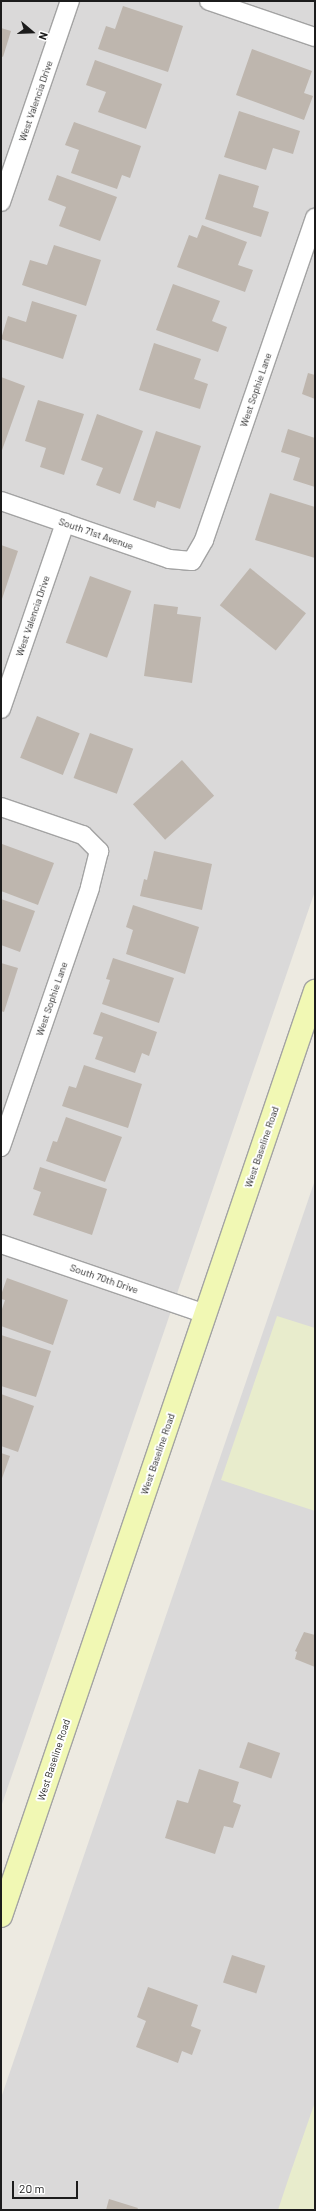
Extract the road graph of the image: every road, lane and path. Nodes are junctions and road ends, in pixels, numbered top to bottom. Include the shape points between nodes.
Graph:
1 (70, 1) edge
2 (209, 1) edge
3 (315, 37) edge
4 (1, 202) edge
5 (315, 218) edge
6 (1, 501) edge
7 (65, 523) junction
8 (192, 561) joint
9 (1, 709) edge
10 (1, 807) edge
11 (315, 991) edge
12 (1, 1147) edge
13 (1, 1244) edge
14 (206, 1314) junction
15 (1, 1916) edge

1 - 4 street, West Valencia Drive
2 - 3 street
5 - 8 street, West Sophie Lane via 204,540
6 - 7 street, South 71st Avenue
7 - 8 street, South 71st Avenue via 169,559
7 - 9 street, West Valencia Drive
10 - 12 street, West Sophie Lane via 83,835 99,851 90,888
11 - 14 main road, West Baseline Road
13 - 14 street, South 70th Drive
14 - 15 main road, West Baseline Road

